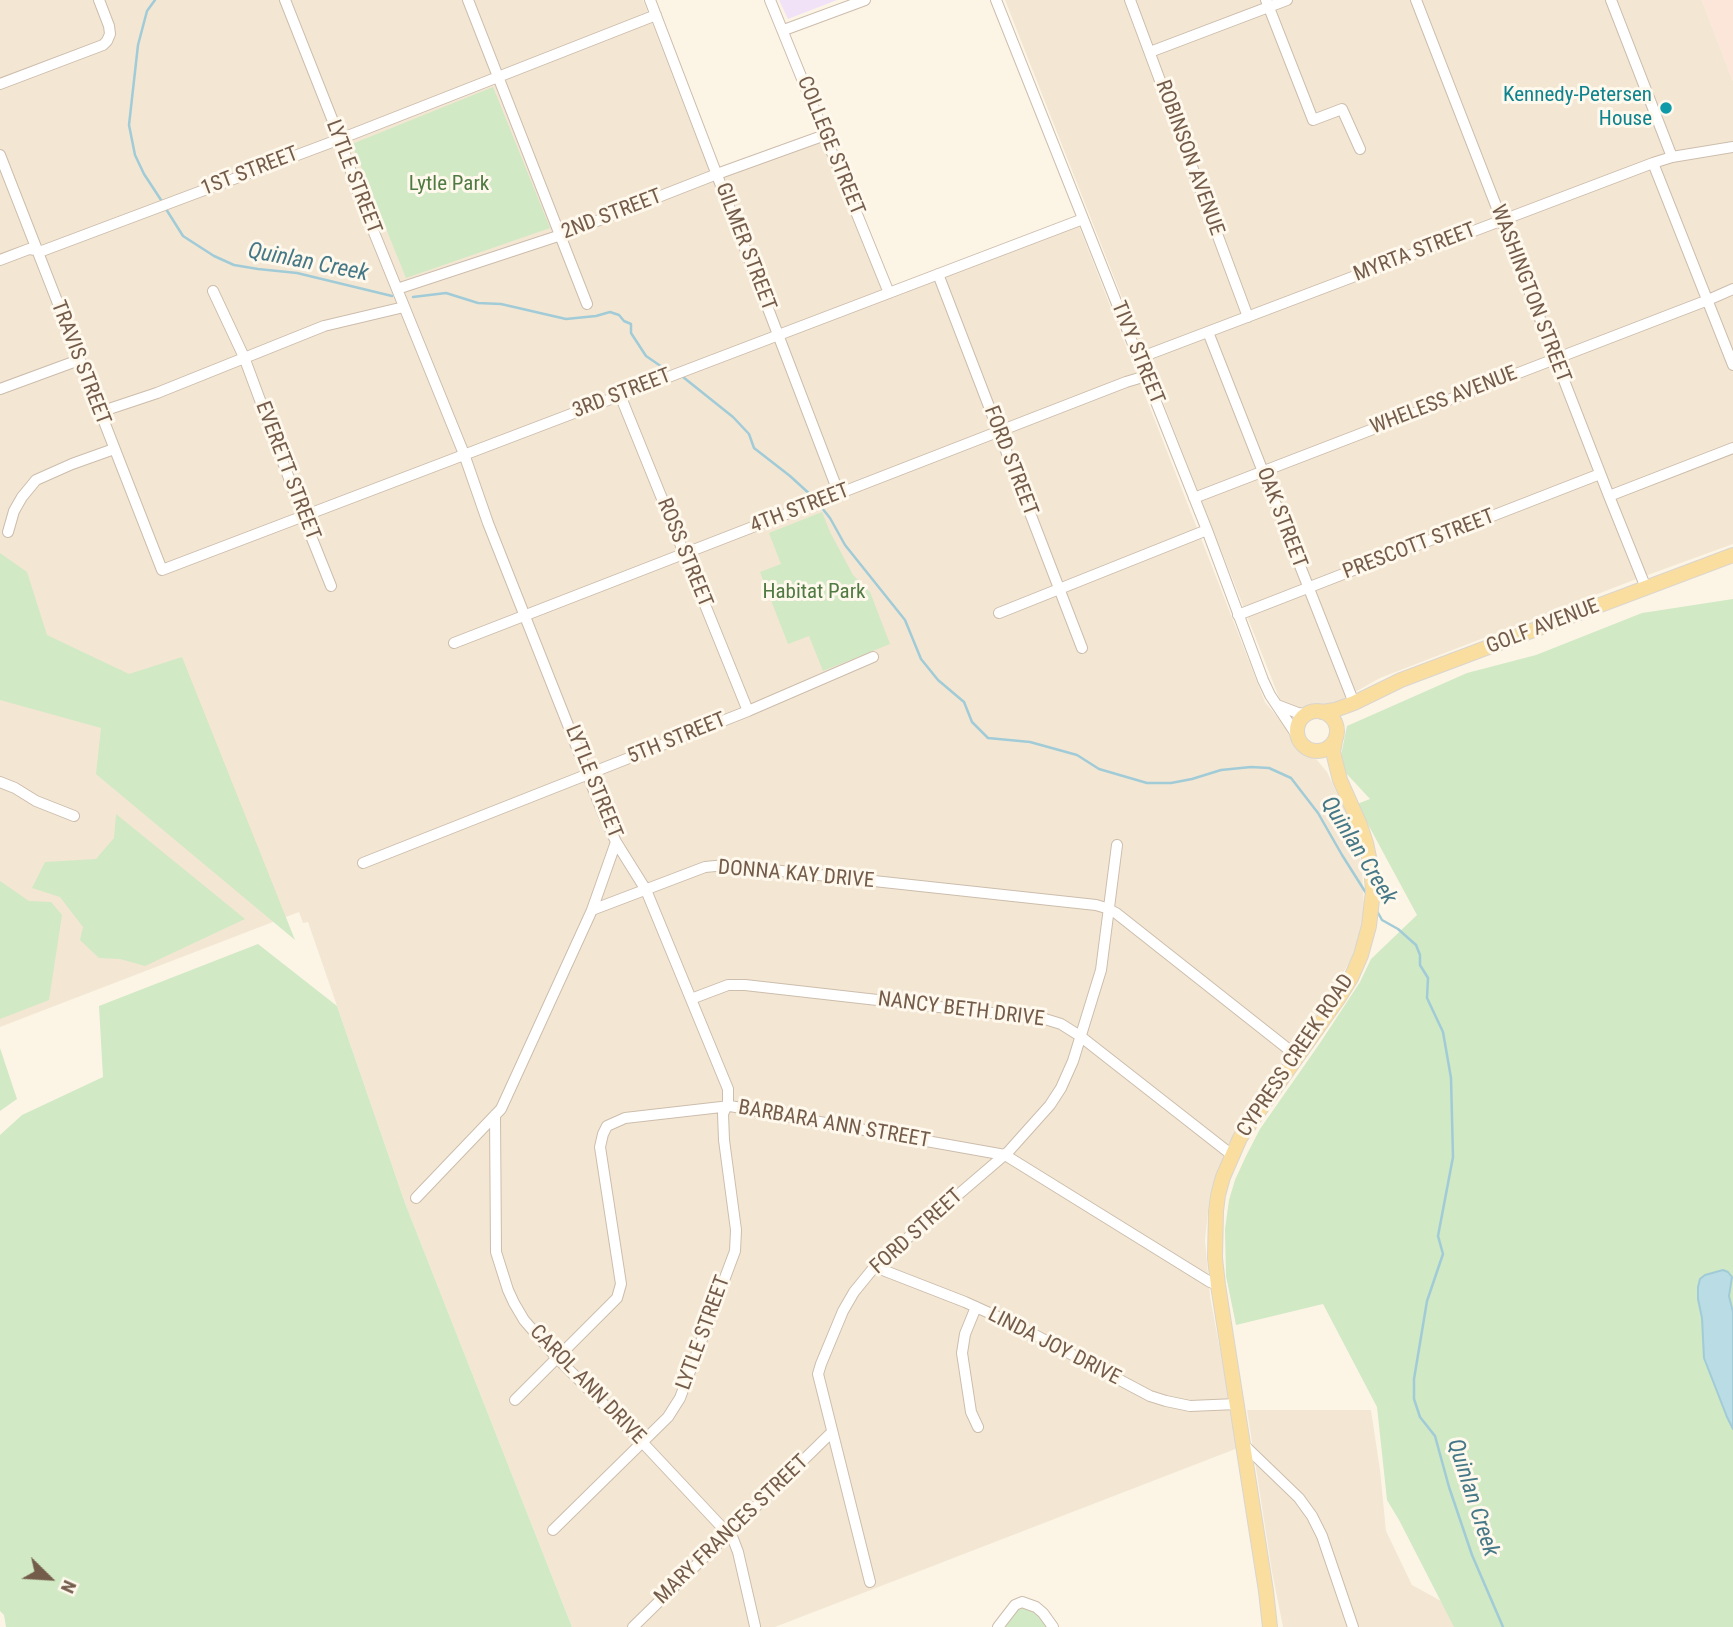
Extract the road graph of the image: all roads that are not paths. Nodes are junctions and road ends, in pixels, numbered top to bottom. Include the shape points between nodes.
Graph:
1 (99, 0) edge
2 (285, 0) edge
3 (468, 0) edge
4 (650, 0) edge
5 (770, 0) edge
6 (865, 0) edge
7 (996, 0) edge
8 (1130, 0) edge
9 (1287, 0) edge
10 (1416, 0) edge
11 (1611, 0) edge
12 (1267, 3) edge
13 (656, 15) junction
14 (784, 30) junction
15 (1150, 52) junction
16 (498, 75) junction
17 (0, 84) edge
18 (825, 135) junction
19 (340, 139) junction
20 (1733, 147) edge
21 (1360, 149) dead end
22 (0, 155) edge
23 (1672, 157) junction
24 (1653, 163) junction
25 (717, 174) junction
26 (1083, 219) junction
27 (1501, 220) junction
28 (561, 235) junction
29 (36, 250) junction
30 (0, 260) edge
31 (938, 274) junction
32 (397, 289) junction
33 (1733, 289) edge
34 (213, 291) dead end
35 (889, 293) junction
36 (1708, 300) junction
37 (587, 304) dead end
38 (404, 307) junction
39 (1248, 317) junction
40 (1208, 332) junction
41 (779, 335) junction
42 (244, 357) junction
43 (1139, 358) junction
44 (1555, 358) junction
45 (79, 360) junction
46 (1733, 365) edge
47 (1146, 376) junction
48 (0, 389) edge
49 (621, 395) junction
50 (100, 412) junction
51 (999, 431) junction
52 (1733, 448) edge
53 (114, 449) junction
54 (464, 454) junction
55 (1263, 471) junction
56 (1600, 474) junction
57 (839, 494) junction
58 (1609, 496) junction
59 (1194, 498) junction
60 (303, 516) junction
61 (1207, 530) junction
62 (8, 532) dead end
63 (685, 554) junction
64 (1733, 555) edge
65 (162, 570) joint
66 (331, 586) dead end
67 (1308, 588) junction
68 (1646, 588) junction
69 (1059, 589) junction
70 (999, 613) dead end
71 (526, 615) junction
72 (1238, 615) junction
73 (454, 643) dead end
74 (1082, 648) dead end
75 (873, 657) dead end
76 (1354, 703) junction
77 (1277, 705) junction
78 (748, 711) junction
79 (1322, 712) junction
80 (1307, 714) junction
81 (1336, 734) junction
82 (1298, 737) junction
83 (1312, 751) junction
84 (588, 774) junction
85 (1340, 780) junction
86 (0, 782) edge
87 (74, 816) dead end
88 (616, 842) junction
89 (1117, 845) dead end
90 (363, 863) dead end
91 (646, 890) junction
92 (1109, 909) junction
93 (592, 910) junction
94 (691, 999) junction
95 (1080, 1036) junction
96 (1297, 1056) junction
97 (727, 1107) junction
98 (495, 1115) junction
99 (1005, 1155) junction
100 (1232, 1155) junction
101 (415, 1198) dead end
102 (875, 1267) junction
103 (1218, 1285) junction
104 (976, 1307) junction
105 (556, 1357) junction
106 (515, 1400) dead end
107 (1237, 1404) junction
108 (978, 1427) dead end
109 (832, 1432) junction
110 (643, 1443) junction
111 (1243, 1444) junction
112 (553, 1530) dead end
113 (728, 1534) junction
114 (870, 1582) dead end
115 (755, 1626) edge
116 (633, 1627) edge
117 (998, 1627) edge
118 (1053, 1627) edge
119 (1270, 1627) edge
120 (1353, 1627) edge

1 - 17 street via 110,34 103,45
2 - 19 street, LYTLE STREET
3 - 16 street
4 - 13 street, GILMER STREET
5 - 14 street, COLLEGE STREET
6 - 14 street
7 - 26 street, TIVY STREET
8 - 15 street, ROBINSON AVENUE
9 - 12 street
10 - 27 street, WASHINGTON STREET
11 - 23 street
12 - 15 street
12 - 21 street via 1313,120 1342,109
13 - 16 street, 1ST STREET
13 - 25 street, GILMER STREET
14 - 18 street, COLLEGE STREET
15 - 39 street, ROBINSON AVENUE
16 - 19 street, 1ST STREET
16 - 28 street
18 - 25 street, 2ND STREET
18 - 35 street, COLLEGE STREET
19 - 29 street, 1ST STREET
19 - 32 street, LYTLE STREET
20 - 23 street, MYRTA STREET
22 - 29 street, TRAVIS STREET
23 - 24 street, MYRTA STREET
24 - 27 street, MYRTA STREET
24 - 36 street
25 - 28 street, 2ND STREET
25 - 41 street, GILMER STREET
26 - 31 street, 3RD STREET
26 - 43 street, TIVY STREET
27 - 39 street, MYRTA STREET
27 - 44 street, WASHINGTON STREET
28 - 32 street, 2ND STREET
28 - 37 street
29 - 30 street, 1ST STREET
29 - 45 street, TRAVIS STREET
31 - 35 street, 3RD STREET
31 - 51 street, FORD STREET
32 - 38 street, LYTLE STREET
33 - 36 street, WHELESS AVENUE
34 - 42 street, EVERETT STREET
35 - 41 street, 3RD STREET
36 - 44 street, WHELESS AVENUE
36 - 46 street
38 - 42 street via 324,326
38 - 54 street, LYTLE STREET
39 - 40 street, MYRTA STREET
40 - 43 street, MYRTA STREET
40 - 55 street, OAK STREET
41 - 49 street, 3RD STREET
41 - 57 street, GILMER STREET
42 - 50 street
42 - 60 street, EVERETT STREET
43 - 47 street, TIVY STREET
44 - 55 street, WHELESS AVENUE
44 - 56 street, WASHINGTON STREET
45 - 48 street
45 - 50 street, TRAVIS STREET
47 - 51 street, 4TH STREET
47 - 59 street, TIVY STREET
49 - 54 street, 3RD STREET
49 - 63 street, ROSS STREET
50 - 53 street, TRAVIS STREET
51 - 57 street, 4TH STREET
51 - 69 street, FORD STREET
52 - 58 street
53 - 62 street via 36,480 14,511
53 - 65 street, TRAVIS STREET
54 - 60 street, 3RD STREET
54 - 71 street, LYTLE STREET
55 - 59 street, WHELESS AVENUE
55 - 67 street, OAK STREET
56 - 58 street, WASHINGTON STREET
56 - 67 street, PRESCOTT STREET
57 - 63 street, 4TH STREET
58 - 68 street, WASHINGTON STREET
59 - 61 street, TIVY STREET
60 - 65 street, 3RD STREET
60 - 66 street, EVERETT STREET
61 - 69 street
61 - 72 street, TIVY STREET
63 - 71 street, 4TH STREET
63 - 78 street, ROSS STREET
64 - 68 main road, GOLF AVENUE
67 - 72 street, PRESCOTT STREET
67 - 76 street, OAK STREET
68 - 76 main road, GOLF AVENUE via 1401,680
69 - 70 street
69 - 74 street, FORD STREET
71 - 73 street, 4TH STREET
71 - 84 street, LYTLE STREET
72 - 77 street, TIVY STREET
75 - 78 street, 5TH STREET
76 - 79 main road, GOLF AVENUE
76 - 81 main road, GOLF AVENUE
77 - 80 street
77 - 82 street, TIVY STREET
78 - 84 street, 5TH STREET
79 - 80 main road
79 - 81 main road via 1331,716
80 - 82 main road via 1298,724
81 - 83 main road via 1329,747
81 - 85 main road, CYPRESS CREEK ROAD via 1333,752
82 - 83 main road
83 - 85 main road, CYPRESS CREEK ROAD
84 - 88 street, LYTLE STREET
84 - 90 street, 5TH STREET
85 - 96 main road, CYPRESS CREEK ROAD via 1366,843 1373,891 1371,913 1351,978
86 - 87 street
88 - 91 street, LYTLE STREET
88 - 93 street
89 - 92 street, FORD STREET
91 - 92 street, DONNA KAY DRIVE via 705,867 726,865
91 - 93 street, DONNA KAY DRIVE
91 - 94 street, LYTLE STREET
92 - 95 street, FORD STREET via 1101,970
92 - 96 street, DONNA KAY DRIVE
93 - 98 street
94 - 95 street, NANCY BETH DRIVE via 728,985 745,985 1045,1018
94 - 97 street, LYTLE STREET via 728,1089
95 - 99 street, FORD STREET via 1056,1097
95 - 100 street, NANCY BETH DRIVE
96 - 100 main road, CYPRESS CREEK ROAD
97 - 99 street, BARBARA ANN STREET
97 - 105 street, BARBARA ANN STREET via 625,1118 607,1126 600,1147 621,1284 617,1298
97 - 110 street, LYTLE STREET via 724,1140 735,1251 680,1398
98 - 101 street
98 - 105 street, CAROL ANN DRIVE via 496,1252 514,1303
99 - 102 street, FORD STREET
99 - 103 street, BARBARA ANN STREET
100 - 103 main road, CYPRESS CREEK ROAD via 1216,1211
102 - 104 street, LINDA JOY DRIVE
102 - 109 street, FORD STREET via 843,1311 818,1374
103 - 107 main road, CYPRESS CREEK ROAD
104 - 107 street, LINDA JOY DRIVE via 1150,1396 1190,1406
104 - 108 street via 962,1353 971,1412
105 - 106 street, BARBARA ANN STREET
105 - 110 street, CAROL ANN DRIVE
107 - 111 main road, CYPRESS CREEK ROAD
109 - 113 street, MARY FRANCES STREET
109 - 114 street, FORD STREET
110 - 112 street, LYTLE STREET
110 - 113 street, CAROL ANN DRIVE
111 - 119 main road, CYPRESS CREEK ROAD
111 - 120 street via 1312,1516
113 - 115 street, CAROL ANN DRIVE via 738,1552
113 - 116 street, MARY FRANCES STREET
117 - 118 street via 1022,1602 1044,1613

